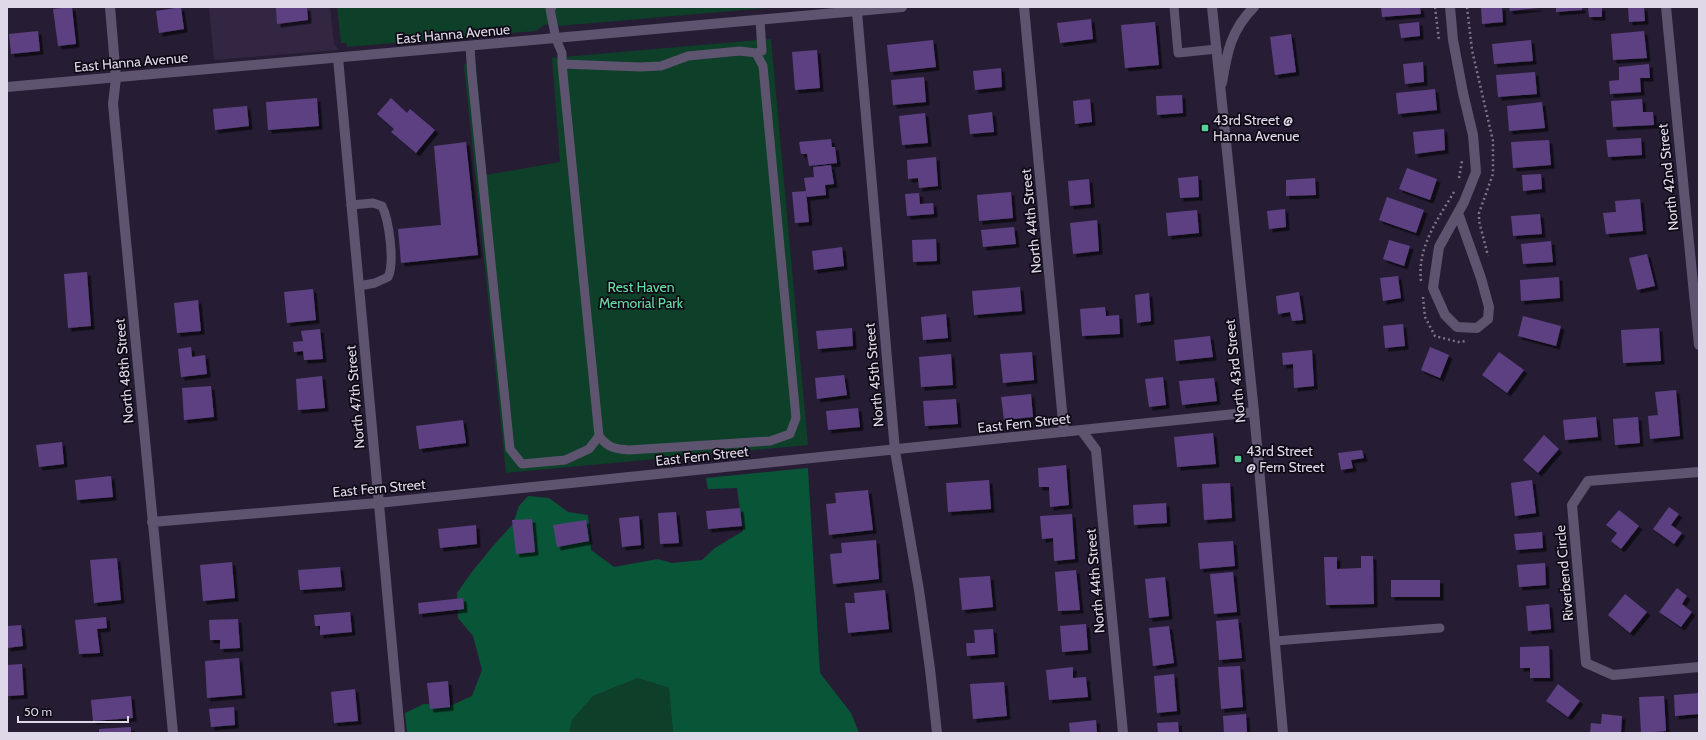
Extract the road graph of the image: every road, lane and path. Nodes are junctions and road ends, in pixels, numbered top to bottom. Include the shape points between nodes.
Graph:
1 (110, 7) edge
2 (902, 7) edge
3 (1024, 7) edge
4 (1174, 7) edge
5 (1212, 7) edge
6 (1254, 7) edge
7 (1450, 7) edge
8 (1666, 7) edge
9 (550, 8) edge
10 (857, 12) junction
11 (760, 20) junction
12 (556, 39) junction
13 (470, 46) junction
14 (1216, 49) junction
15 (756, 53) junction
16 (338, 58) junction
17 (562, 64) junction
18 (116, 78) junction
19 (7, 87) edge
20 (1220, 89) junction
21 (351, 205) junction
22 (1458, 213) junction
23 (359, 286) junction
24 (1699, 344) edge
25 (1254, 412) junction
26 (1082, 431) junction
27 (1064, 432) junction
28 (599, 436) junction
29 (894, 450) junction
30 (1699, 472) edge
31 (378, 503) junction
32 (152, 522) junction
33 (1440, 628) dead end
34 (1275, 641) junction
35 (1699, 667) edge
36 (173, 733) edge
37 (400, 733) edge
38 (937, 733) edge
39 (1123, 733) edge
40 (1283, 733) edge

1 - 18 street, North 48th Street
2 - 10 street, East Hanna Avenue
3 - 27 street, North 44th Street
4 - 14 lane via 1178,53
5 - 14 street, North 43rd Street
6 - 20 street via 1239,24 1227,53
7 - 22 street via 1453,40 1473,135 1476,172
8 - 24 street, North 42nd Street
9 - 12 lane
10 - 11 street, East Hanna Avenue
10 - 29 street, North 45th Street
11 - 12 street, East Hanna Avenue
11 - 15 lane via 762,51
12 - 13 street, East Hanna Avenue
12 - 17 lane via 562,53
13 - 16 street, East Hanna Avenue
13 - 28 lane via 510,449 522,464 565,460 589,448
14 - 20 street, North 43rd Street
15 - 17 lane via 740,51 688,56 661,66
15 - 28 lane via 763,66 796,418 790,434 770,441 629,450 613,449
16 - 18 street, East Hanna Avenue
16 - 21 street, North 47th Street
17 - 28 lane
18 - 19 street, East Hanna Avenue
18 - 32 street, North 48th Street via 113,104
20 - 25 street, North 43rd Street
21 - 23 street, North 47th Street
21 - 23 lane via 373,203 382,206 388,227 391,266 388,277
22 - 22 street via 1439,247 1433,288 1445,315 1457,327 1477,328 1488,319 1489,307
23 - 31 street, North 47th Street
25 - 26 street, East Fern Street
25 - 34 street, North 43rd Street
26 - 27 street, East Fern Street
26 - 39 street, North 44th Street via 1096,450
27 - 29 street, East Fern Street
29 - 31 street, East Fern Street
29 - 38 street, North 45th Street via 920,598
30 - 35 street, Riverbend Circle via 1588,481 1572,505 1586,663 1613,675
31 - 32 street, East Fern Street
31 - 37 street, North 47th Street
32 - 36 street, North 48th Street
33 - 34 lane
34 - 40 street, North 43rd Street

